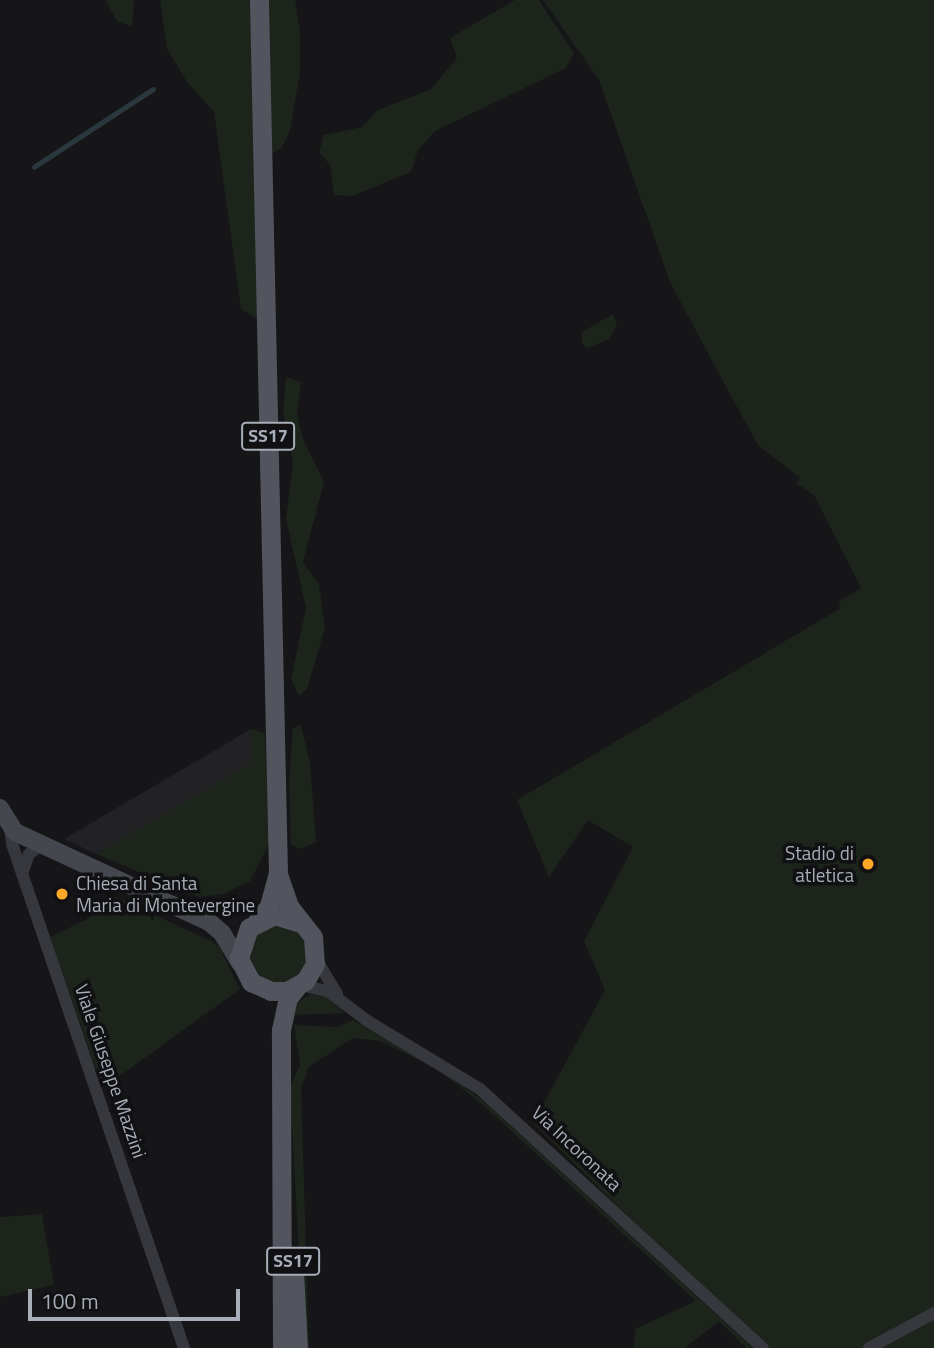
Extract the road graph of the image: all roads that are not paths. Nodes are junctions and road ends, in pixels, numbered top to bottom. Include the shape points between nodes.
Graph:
1 (259, 0) edge
2 (0, 808) edge
3 (10, 827) junction
4 (41, 844) junction
5 (278, 873) junction
6 (22, 874) junction
7 (209, 922) junction
8 (255, 922) junction
9 (303, 924) junction
10 (316, 959) junction
11 (240, 963) junction
12 (299, 986) junction
13 (261, 988) junction
14 (344, 1002) junction
15 (281, 1030) junction
16 (284, 1174) junction
17 (934, 1313) edge
18 (184, 1348) edge
19 (282, 1348) edge
20 (298, 1348) edge
21 (763, 1348) edge
22 (869, 1348) edge

1 - 5 main road, SS17
2 - 3 main road, Viale Giuseppe Mazzini
3 - 4 main road
3 - 6 street, Viale Giuseppe Mazzini
4 - 6 street via 26,859
4 - 7 main road
5 - 8 main road, SS17 via 269,906
5 - 9 main road, SS17 via 289,906
6 - 18 street, Viale Giuseppe Mazzini
7 - 8 main road via 235,927
7 - 11 main road via 222,933
8 - 9 main road via 280,915
8 - 11 main road via 241,942
9 - 10 main road via 313,937
10 - 12 main road
10 - 14 street, Via Incoronata
11 - 13 main road via 248,978
12 - 13 main road via 276,992
12 - 14 street, Via Incoronata via 322,988
12 - 15 main road, SS17 via 288,998
13 - 15 main road, SS17 via 270,998
14 - 21 street, Via Incoronata via 491,1098
15 - 16 main road, SS17
16 - 19 main road, SS17
16 - 20 main road, SS17
17 - 22 street

